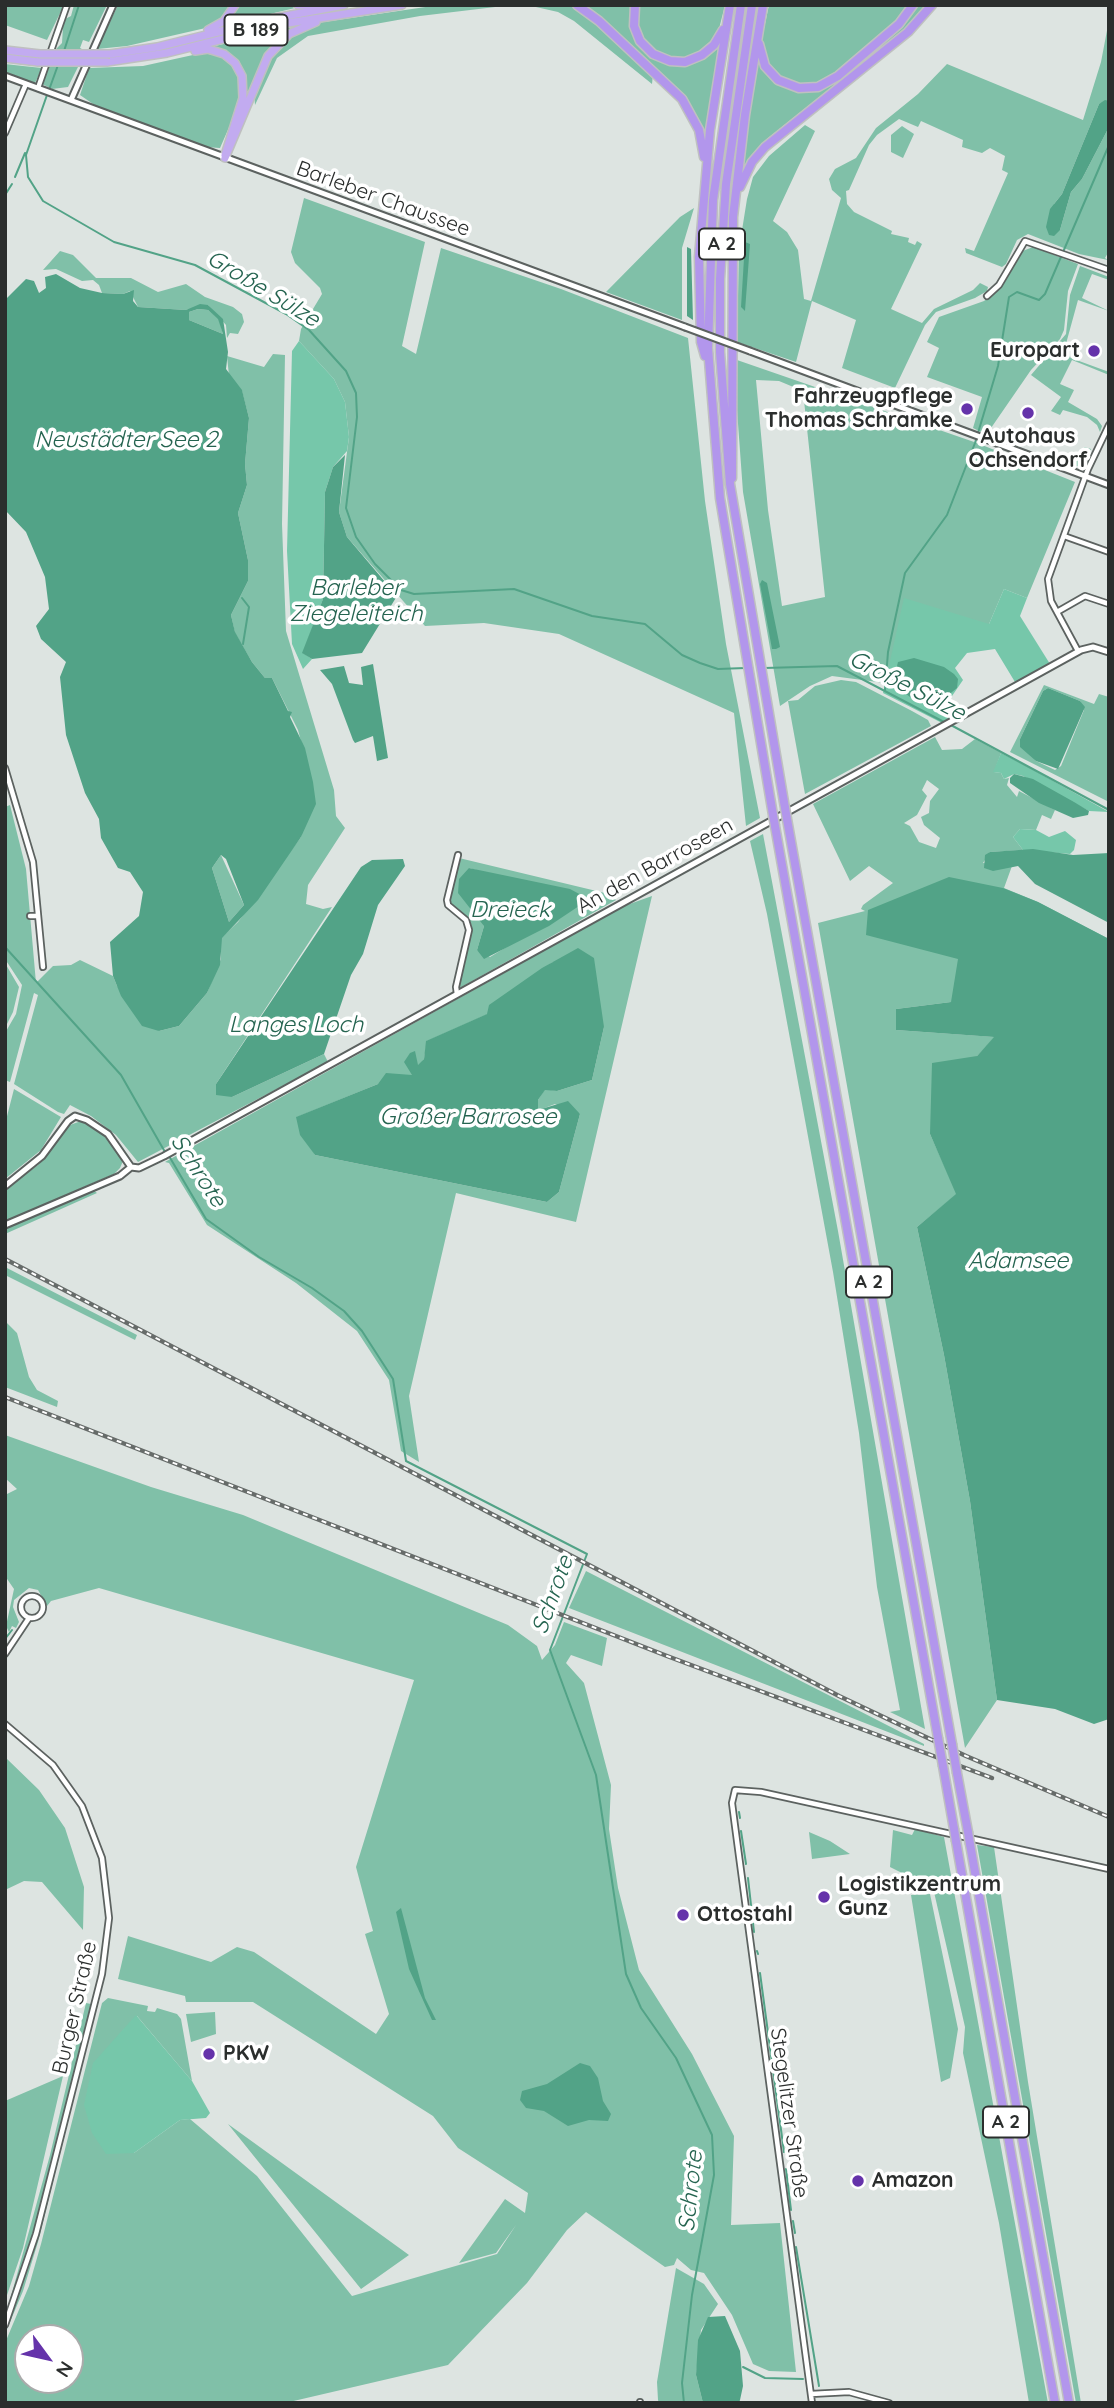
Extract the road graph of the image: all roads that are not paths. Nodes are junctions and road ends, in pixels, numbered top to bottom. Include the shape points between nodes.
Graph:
1 (67, 5) edge
2 (113, 5) edge
3 (234, 5) edge
4 (298, 5) edge
5 (316, 5) edge
6 (402, 5) edge
7 (578, 5) edge
8 (635, 5) edge
9 (741, 5) edge
10 (752, 5) edge
11 (763, 5) edge
12 (912, 5) edge
13 (932, 5) edge
14 (730, 6) edge
15 (345, 9) edge
16 (760, 21) junction
17 (181, 41) junction
18 (5, 50) edge
19 (167, 53) junction
20 (5, 58) edge
21 (39, 58) junction
22 (5, 76) edge
23 (26, 84) junction
24 (41, 89) junction
25 (71, 100) junction
26 (11, 118) junction
27 (5, 121) edge
28 (5, 133) edge
29 (225, 158) junction
30 (705, 181) junction
31 (733, 217) junction
32 (1109, 270) edge
33 (987, 296) dead end
34 (709, 369) junction
35 (1109, 425) edge
36 (1085, 476) junction
37 (730, 484) junction
38 (1109, 485) edge
39 (1063, 536) junction
40 (1109, 552) edge
41 (1109, 604) edge
42 (1057, 612) junction
43 (1079, 651) junction
44 (1109, 652) edge
45 (5, 768) edge
46 (458, 855) dead end
47 (30, 916) dead end
48 (38, 916) junction
49 (43, 967) dead end
50 (457, 994) junction
51 (131, 1167) junction
52 (5, 1186) edge
53 (5, 1226) edge
54 (29, 1618) junction
55 (5, 1654) edge
56 (5, 1724) edge
57 (1109, 1869) edge
58 (5, 2325) edge
59 (811, 2394) junction
60 (812, 2403) edge
61 (888, 2403) edge
62 (1055, 2403) edge
63 (1069, 2403) edge

1 - 24 street
2 - 25 street
3 - 17 highway via 220,24
4 - 5 highway
6 - 15 highway, B 189
7 - 30 highway via 685,103 700,134
8 - 14 highway via 634,26 642,44 659,57 681,62 700,57 715,45
9 - 34 highway, A 2 via 712,209
10 - 37 highway, A 2 via 729,159 721,259 720,352
11 - 16 highway
12 - 16 highway via 899,23 838,76 812,88 786,85 768,70 760,51
13 - 31 highway via 908,32 761,150 742,180
14 - 30 highway
15 - 17 highway, B 189 via 275,18
15 - 19 highway, B 189
15 - 29 highway via 339,18 304,26 276,45 264,63
16 - 31 highway
17 - 21 highway, B 189, bridge via 110,54
18 - 21 highway, B 189
19 - 21 highway, B 189, bridge via 107,62
19 - 29 highway via 214,51 230,58 241,71 244,94
20 - 21 highway, B 189
22 - 23 street, Barleber Chaussee
23 - 24 street, Barleber Chaussee
23 - 26 street
24 - 25 street, Barleber Chaussee
25 - 29 street, Barleber Chaussee
26 - 27 street
26 - 28 street
29 - 36 street, Barleber Chaussee, bridge
30 - 34 highway via 699,289 701,342
31 - 37 highway via 735,464
32 - 33 street via 1027,240
34 - 62 highway, A 2, bridge via 720,498 750,683
35 - 36 street
36 - 38 street, Barleber Chaussee
36 - 39 street
37 - 63 highway, A 2, bridge
39 - 40 street
39 - 42 street via 1048,579
41 - 42 street via 1085,596
42 - 43 street
43 - 44 street via 1093,647
43 - 50 street, An den Barroseen
45 - 48 street via 33,862
46 - 50 street via 447,900 466,919 469,930
47 - 48 street
48 - 49 street
50 - 51 street, An den Barroseen via 164,1156
51 - 52 street via 108,1134 75,1116 34,1164
51 - 53 street, An den Barroseen
54 - 54 street via 43,1611 34,1596 22,1605
54 - 55 street
56 - 58 street, Burger Straße via 53,1765 82,1806 102,1857 109,1918 102,1974 46,2195
57 - 59 street, Stegelitzer Straße via 736,1790 732,1798 735,1826
59 - 60 street, Stegelitzer Straße
59 - 61 street via 844,2391

